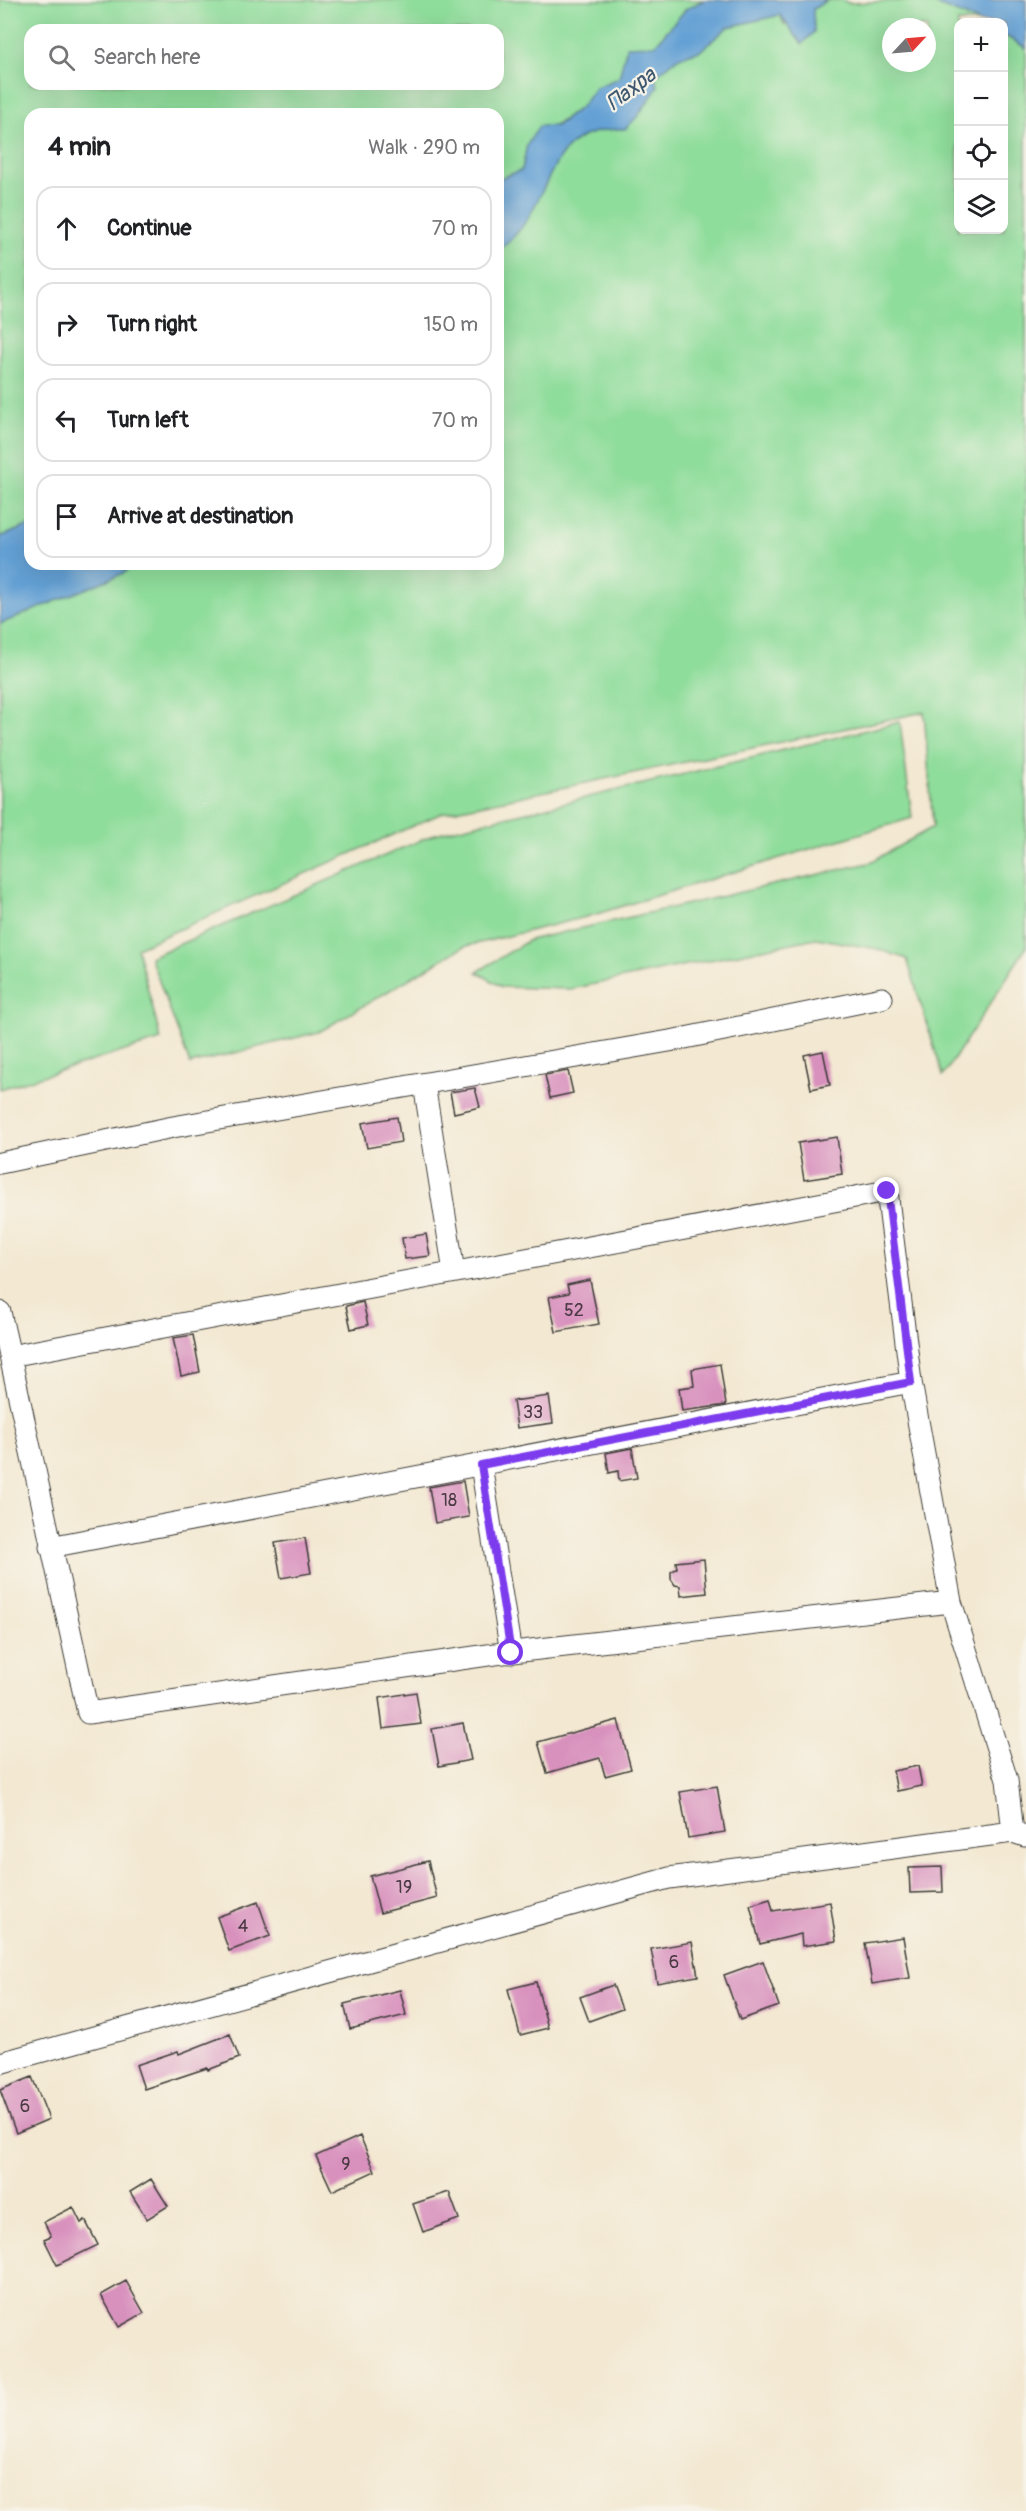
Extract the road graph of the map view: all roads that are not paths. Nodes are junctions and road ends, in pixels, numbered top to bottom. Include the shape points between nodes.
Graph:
1 (882, 998) dead end
2 (424, 1084) junction
3 (0, 1163) edge
4 (454, 1272) junction
5 (0, 1312) edge
6 (10, 1356) junction
7 (911, 1382) junction
8 (481, 1465) junction
9 (50, 1547) junction
10 (951, 1602) junction
11 (511, 1653) junction
12 (1019, 1834) edge
13 (0, 2063) edge

1 - 2 street via 675,1040
2 - 3 street via 173,1127
2 - 4 street
4 - 6 street
4 - 7 street via 887,1191
5 - 6 street
6 - 9 street
7 - 8 street
7 - 10 street
8 - 9 street
8 - 11 street
9 - 11 street via 88,1713
10 - 11 street
10 - 12 street via 1007,1780
12 - 13 street via 669,1878

